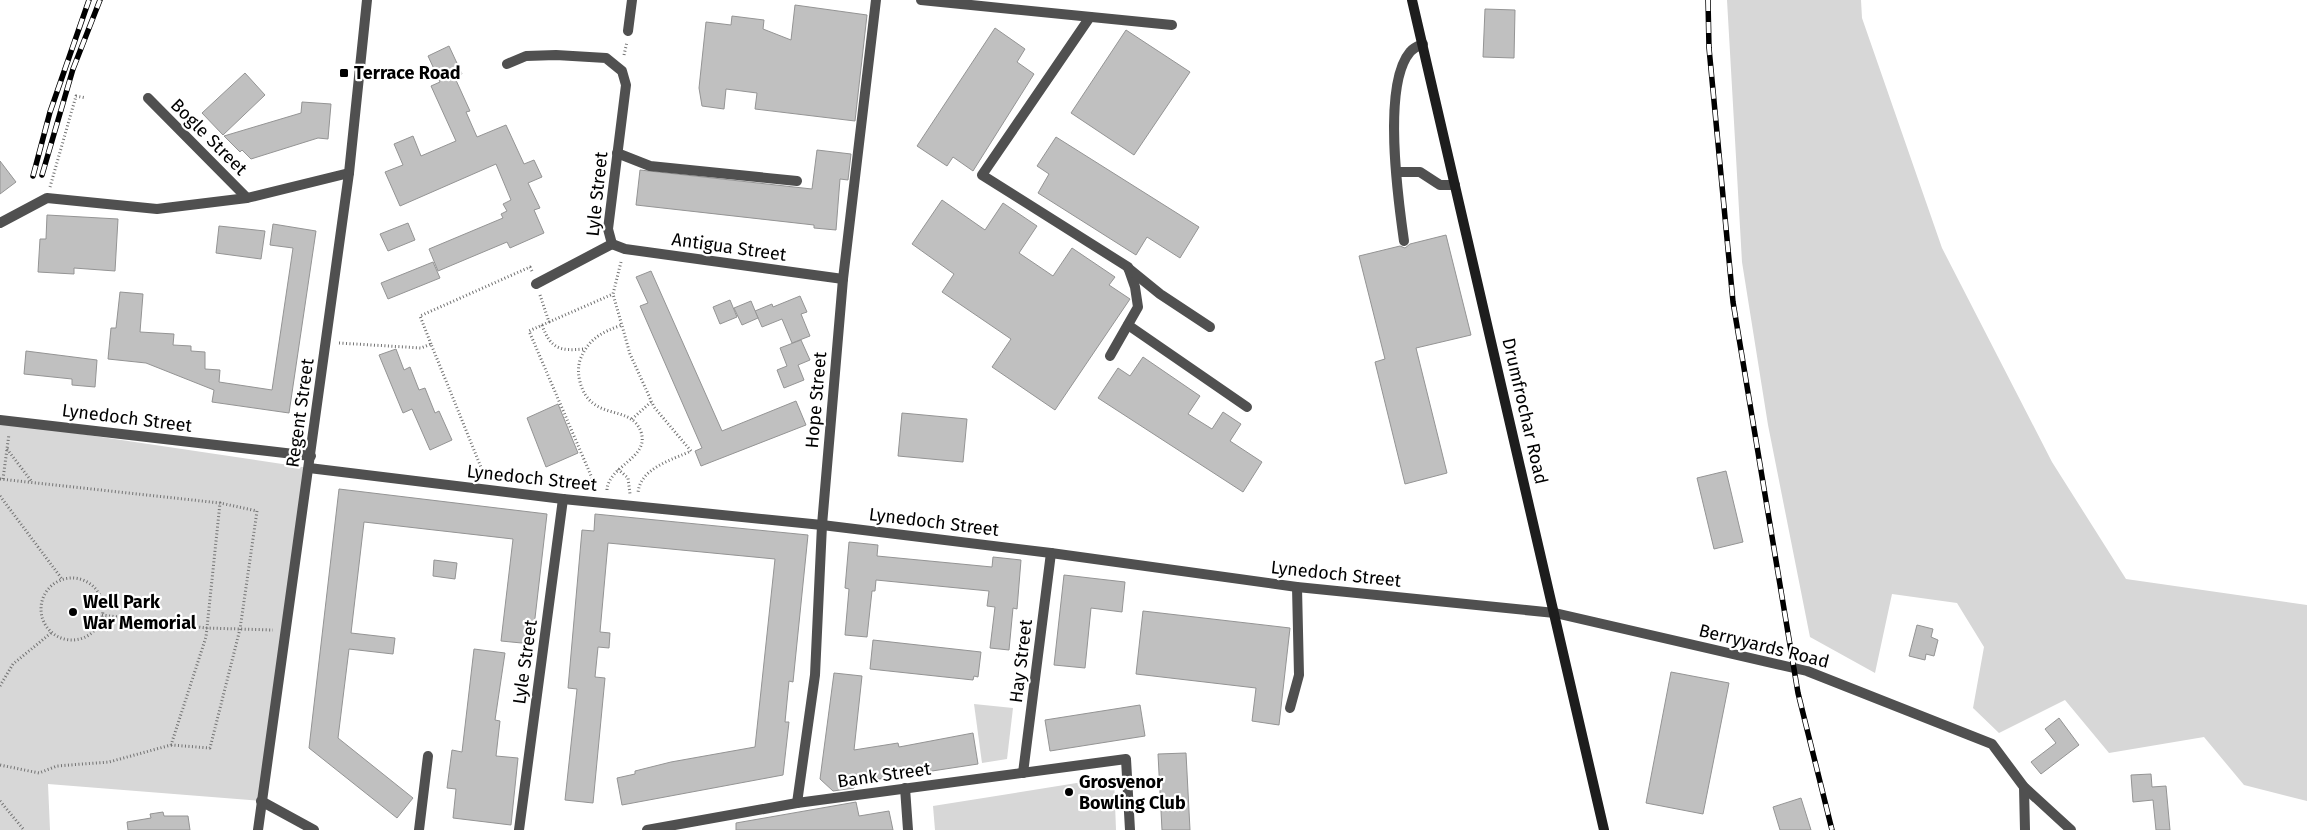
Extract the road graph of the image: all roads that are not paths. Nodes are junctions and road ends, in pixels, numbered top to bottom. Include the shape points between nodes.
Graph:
1 (367, 0) edge
2 (632, 0) edge
3 (876, 0) edge
4 (920, 0) edge
5 (1412, 0) edge
6 (940, 1) edge
7 (1090, 17) junction
8 (1172, 25) dead end
9 (628, 31) road end
10 (1422, 44) junction
11 (507, 64) dead end
12 (148, 98) dead end
13 (617, 153) junction
14 (1397, 172) junction
15 (349, 173) junction
16 (797, 181) dead end
17 (1455, 185) junction
18 (247, 198) junction
19 (0, 223) edge
20 (1404, 240) dead end
21 (612, 244) junction
22 (1128, 267) junction
23 (842, 279) junction
24 (536, 284) road end
25 (1128, 324) junction
26 (1210, 327) dead end
27 (1110, 356) dead end
28 (1247, 407) dead end
29 (5, 421) edge
30 (311, 456) junction
31 (309, 468) junction
32 (563, 499) junction
33 (822, 525) junction
34 (1051, 553) junction
35 (1297, 587) junction
36 (1555, 613) junction
37 (1290, 708) dead end
38 (428, 756) dead end
39 (1023, 773) junction
40 (2024, 787) junction
41 (905, 788) junction
42 (261, 801) junction
43 (798, 803) junction
44 (667, 828) edge
45 (258, 830) edge
46 (314, 830) edge
47 (419, 830) edge
48 (519, 830) edge
49 (647, 830) edge
50 (908, 830) edge
51 (1130, 830) edge
52 (1604, 830) edge
53 (2025, 830) edge
54 (2071, 830) edge

1 - 15 street, Regent Street
2 - 9 street
3 - 23 street, Hope Street
4 - 6 street
5 - 10 main road, Drumfrochar Road
6 - 7 street
7 - 8 street
7 - 22 street via 982,176
10 - 14 street via 1411,50 1405,59 1395,95
10 - 17 main road, Drumfrochar Road
11 - 13 street, Lyle Street via 526,56 606,58 622,71 626,85
12 - 18 street, Bogle Street
13 - 16 street via 650,166
13 - 21 street, Lyle Street via 608,229
14 - 17 street via 1420,172 1440,184
14 - 20 street
15 - 18 street
15 - 30 street, Regent Street
17 - 36 main road, Drumfrochar Road
18 - 19 street via 157,209 47,198
21 - 23 street, Antigua Street via 625,249
21 - 24 street, Lyle Street
22 - 25 street via 1138,306
22 - 26 street via 1160,294
23 - 33 street, Hope Street
25 - 27 street
25 - 28 street
29 - 30 street, Lynedoch Street
30 - 31 street, Regent Street
31 - 32 street, Lynedoch Street
31 - 42 street, Regent Street
32 - 33 street, Lynedoch Street
32 - 48 street, Lyle Street
33 - 34 street, Lynedoch Street
33 - 43 street, Hope Street via 814,675
34 - 35 street, Lynedoch Street
34 - 39 street, Hay Street
35 - 36 street, Lynedoch Street
35 - 37 street via 1299,675
36 - 40 street, Berryyards Road via 1807,670 1992,744
36 - 52 main road, Drumfrochar Road
38 - 47 street
39 - 41 street, Bank Street
39 - 51 street, Bank Street via 1126,759
40 - 53 street
40 - 54 street, Berryyards Road
41 - 43 street, Bank Street
41 - 50 street
42 - 45 street, Regent Street
42 - 46 street
43 - 44 street, Bank Street
44 - 49 street, Bank Street

